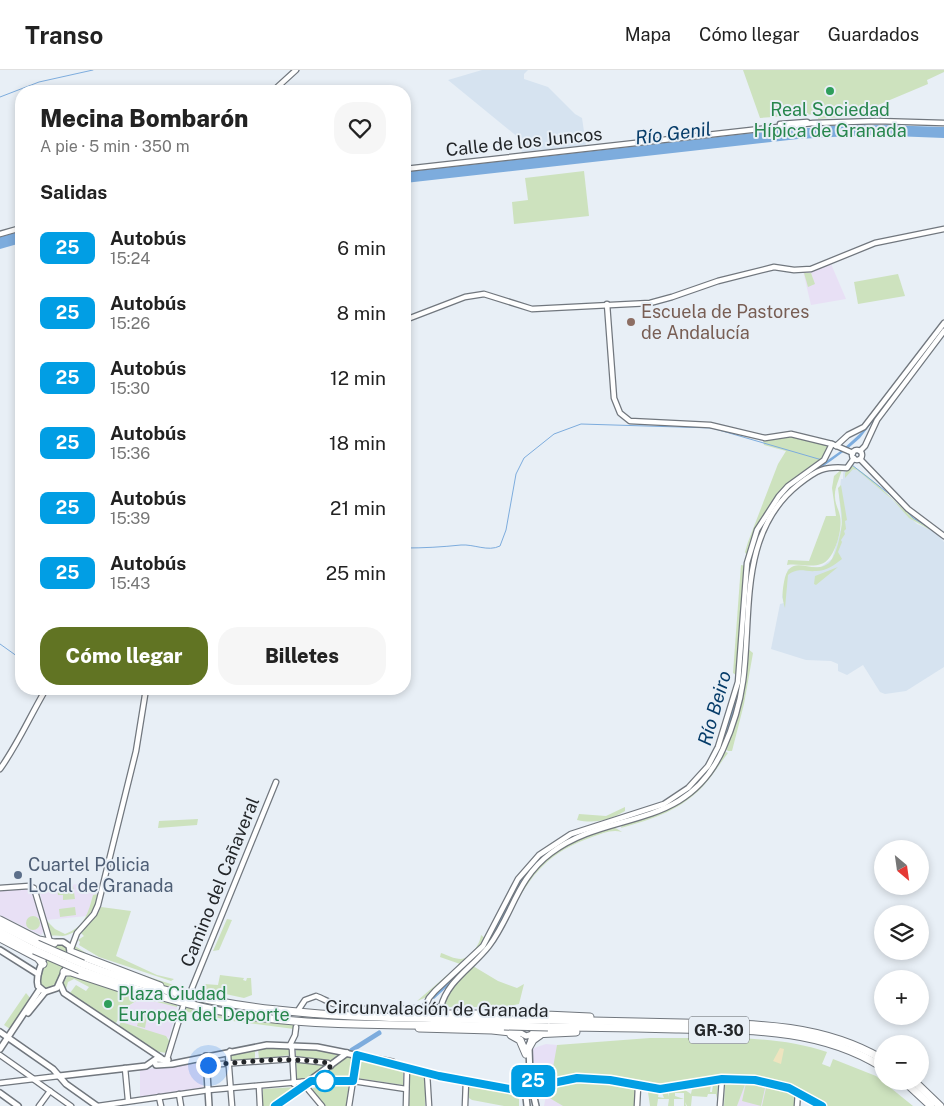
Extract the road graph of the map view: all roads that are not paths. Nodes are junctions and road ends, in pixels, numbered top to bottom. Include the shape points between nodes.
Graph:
1 (296, 70) edge
2 (280, 85) edge
3 (944, 124) edge
4 (411, 168) edge
5 (944, 229) edge
6 (15, 230) edge
7 (0, 234) edge
8 (607, 304) junction
9 (411, 318) edge
10 (944, 323) edge
11 (944, 331) edge
12 (834, 445) junction
13 (860, 451) junction
14 (853, 456) junction
15 (860, 459) junction
16 (944, 536) edge
17 (42, 695) edge
18 (145, 695) edge
19 (0, 769) edge
20 (276, 782) dead end
21 (0, 888) edge
22 (0, 920) edge
23 (0, 925) edge
24 (0, 932) edge
25 (47, 933) junction
26 (0, 938) edge
27 (53, 943) junction
28 (37, 945) junction
29 (0, 950) edge
30 (71, 950) junction
31 (42, 964) junction
32 (82, 967) junction
33 (64, 972) junction
34 (38, 974) junction
35 (60, 983) junction
36 (42, 990) junction
37 (52, 991) junction
38 (188, 995) junction
39 (175, 1000) junction
40 (183, 1007) dead end
41 (425, 1007) junction
42 (299, 1009) dead end
43 (518, 1014) joint
44 (533, 1014) joint
45 (387, 1020) junction
46 (620, 1021) junction
47 (548, 1024) junction
48 (296, 1027) dead end
49 (633, 1028) junction
50 (497, 1030) junction
51 (0, 1032) edge
52 (518, 1032) junction
53 (534, 1032) junction
54 (555, 1032) junction
55 (121, 1033) junction
56 (295, 1035) junction
57 (9, 1038) junction
58 (295, 1046) junction
59 (0, 1049) edge
60 (527, 1051) junction
61 (150, 1052) junction
62 (228, 1053) junction
63 (343, 1054) junction
64 (0, 1055) edge
65 (357, 1055) junction
66 (874, 1055) edge
67 (206, 1056) junction
68 (292, 1059) junction
69 (165, 1060) junction
70 (154, 1061) junction
71 (388, 1062) junction
72 (874, 1063) edge
73 (229, 1064) junction
74 (208, 1065) junction
75 (331, 1066) junction
76 (407, 1067) junction
77 (418, 1067) junction
78 (124, 1068) junction
79 (429, 1075) junction
80 (56, 1076) junction
81 (445, 1076) junction
82 (722, 1079) junction
83 (35, 1080) junction
84 (311, 1081) junction
85 (353, 1081) junction
86 (466, 1081) junction
87 (526, 1081) junction
88 (533, 1081) junction
89 (0, 1083) edge
90 (294, 1084) junction
91 (302, 1085) junction
92 (259, 1086) junction
93 (538, 1086) junction
94 (638, 1087) junction
95 (231, 1088) junction
96 (406, 1088) junction
97 (210, 1090) junction
98 (914, 1090) edge
99 (923, 1090) edge
100 (50, 1091) junction
101 (521, 1091) junction
102 (798, 1092) junction
103 (0, 1093) edge
104 (179, 1094) junction
105 (159, 1096) junction
106 (534, 1096) junction
107 (0, 1097) edge
108 (526, 1097) junction
109 (128, 1100) junction
110 (13, 1106) edge
111 (18, 1106) edge
112 (39, 1106) edge
113 (71, 1106) edge
114 (98, 1106) edge
115 (160, 1106) edge
116 (181, 1106) edge
117 (210, 1106) edge
118 (232, 1106) edge
119 (260, 1106) edge
120 (275, 1106) edge
121 (322, 1106) edge
122 (349, 1106) edge
123 (406, 1106) edge
124 (428, 1106) edge
125 (465, 1106) edge
126 (527, 1106) edge
127 (536, 1106) edge
128 (637, 1106) edge
129 (720, 1106) edge
130 (797, 1106) edge
131 (822, 1106) edge
132 (931, 1106) edge
133 (940, 1106) edge

1 - 2 street
3 - 4 street, Calle de los Juncos via 796,121 773,127
5 - 8 street via 875,243 811,269 774,267 718,280 661,300
6 - 7 street
8 - 9 street via 532,309 484,294
8 - 12 street via 614,398 624,418 637,422 710,425 765,438 791,434
10 - 12 street via 864,427
11 - 13 street via 877,420
12 - 14 street
12 - 41 street via 824,460 779,496 754,536 747,563 738,682 718,747 708,766 688,788 664,804 572,834 539,855 518,879 483,946 435,991
13 - 14 street via 856,450
13 - 15 street
14 - 15 street
14 - 41 street via 846,468 821,469 791,490 774,509 762,532 753,564 741,692 723,750 707,775 685,797 667,808 574,839 543,859 522,882 492,942 447,990 441,1007
15 - 16 street via 908,509
17 - 19 street via 29,715 16,746
18 - 30 street via 136,750 98,905 77,933
20 - 38 street, Camino del Cañaveral
21 - 25 street via 34,888
22 - 28 highway
23 - 28 highway, Circunvalación de Granada / GR-30
24 - 28 highway, Circunvalación de Granada / GR-30
25 - 27 street
25 - 28 highway
26 - 31 highway via 36,957
27 - 28 highway
27 - 30 main road via 65,942
27 - 31 main road
28 - 32 highway, Circunvalación de Granada / GR-30, bridge
29 - 34 main road
30 - 33 main road
30 - 38 highway
31 - 34 main road
32 - 38 highway, Circunvalación de Granada / GR-30 via 147,987
32 - 39 highway, Circunvalación de Granada / GR-30
33 - 35 main road
33 - 39 highway via 135,994
34 - 36 main road via 37,984
35 - 37 main road
35 - 55 main road via 64,993
36 - 37 main road
36 - 57 main road
37 - 55 main road via 66,996
38 - 45 highway, Circunvalación de Granada / GR-30 via 287,1013
39 - 45 highway, Circunvalación de Granada / GR-30 via 273,1019
40 - 69 street
41 - 42 street via 407,1010 350,1007 316,996 305,1000
43 - 44 main road via 524,1010
43 - 45 highway via 393,1015
44 - 46 highway
45 - 47 highway, Circunvalación de Granada / GR-30, bridge
45 - 50 highway via 418,1028
46 - 47 highway, Circunvalación de Granada / GR-30
46 - 66 highway, Circunvalación de Granada / GR-30 via 793,1028 831,1036
47 - 49 highway, Circunvalación de Granada / GR-30
48 - 56 street
49 - 54 highway
49 - 72 highway, Circunvalación de Granada / GR-30 via 789,1033 849,1049
50 - 52 highway
50 - 60 highway via 517,1038
51 - 57 main road
52 - 53 main road
52 - 60 main road
53 - 54 highway
53 - 60 main road
54 - 60 highway via 535,1037
55 - 61 main road
56 - 58 street
56 - 58 street
57 - 59 main road
57 - 80 main road via 55,1070
58 - 62 main road via 256,1046
58 - 63 main road
58 - 68 street
60 - 87 main road
60 - 88 main road
61 - 69 main road
61 - 70 main road
62 - 67 main road
62 - 73 street
63 - 65 main road
63 - 75 main road
64 - 83 street
65 - 71 main road
65 - 85 street
67 - 69 main road via 175,1063
67 - 74 main road
68 - 73 street
68 - 75 street
68 - 90 street
69 - 70 main road via 156,1064
70 - 78 main road via 146,1066
71 - 76 main road
71 - 77 main road
73 - 74 street
73 - 95 street
74 - 97 main road
75 - 84 main road
76 - 77 main road
76 - 79 main road
76 - 96 street
77 - 79 main road
77 - 81 main road
78 - 80 main road
78 - 109 street
79 - 81 main road
79 - 124 street
80 - 83 street
80 - 114 main road
81 - 86 main road
82 - 94 street via 672,1089
82 - 102 street via 766,1082
82 - 129 street
83 - 89 street
83 - 100 street
84 - 85 street
84 - 91 main road
85 - 96 street
85 - 122 street
86 - 101 main road
86 - 125 street
87 - 88 main road
87 - 101 main road
88 - 93 main road
90 - 91 street
90 - 92 street
91 - 120 main road
91 - 121 street
92 - 95 street
92 - 119 street
93 - 94 street via 588,1078
93 - 106 main road
94 - 128 street
95 - 97 street
95 - 118 street
96 - 123 street
97 - 104 street
97 - 117 main road
98 - 132 highway
99 - 133 highway
100 - 112 street
100 - 113 street
101 - 108 main road
102 - 130 street
102 - 131 street
103 - 111 main road
104 - 105 street
104 - 116 street
105 - 109 street
105 - 115 street
106 - 108 main road
106 - 127 main road
107 - 110 main road
108 - 126 main road
109 - 114 street

